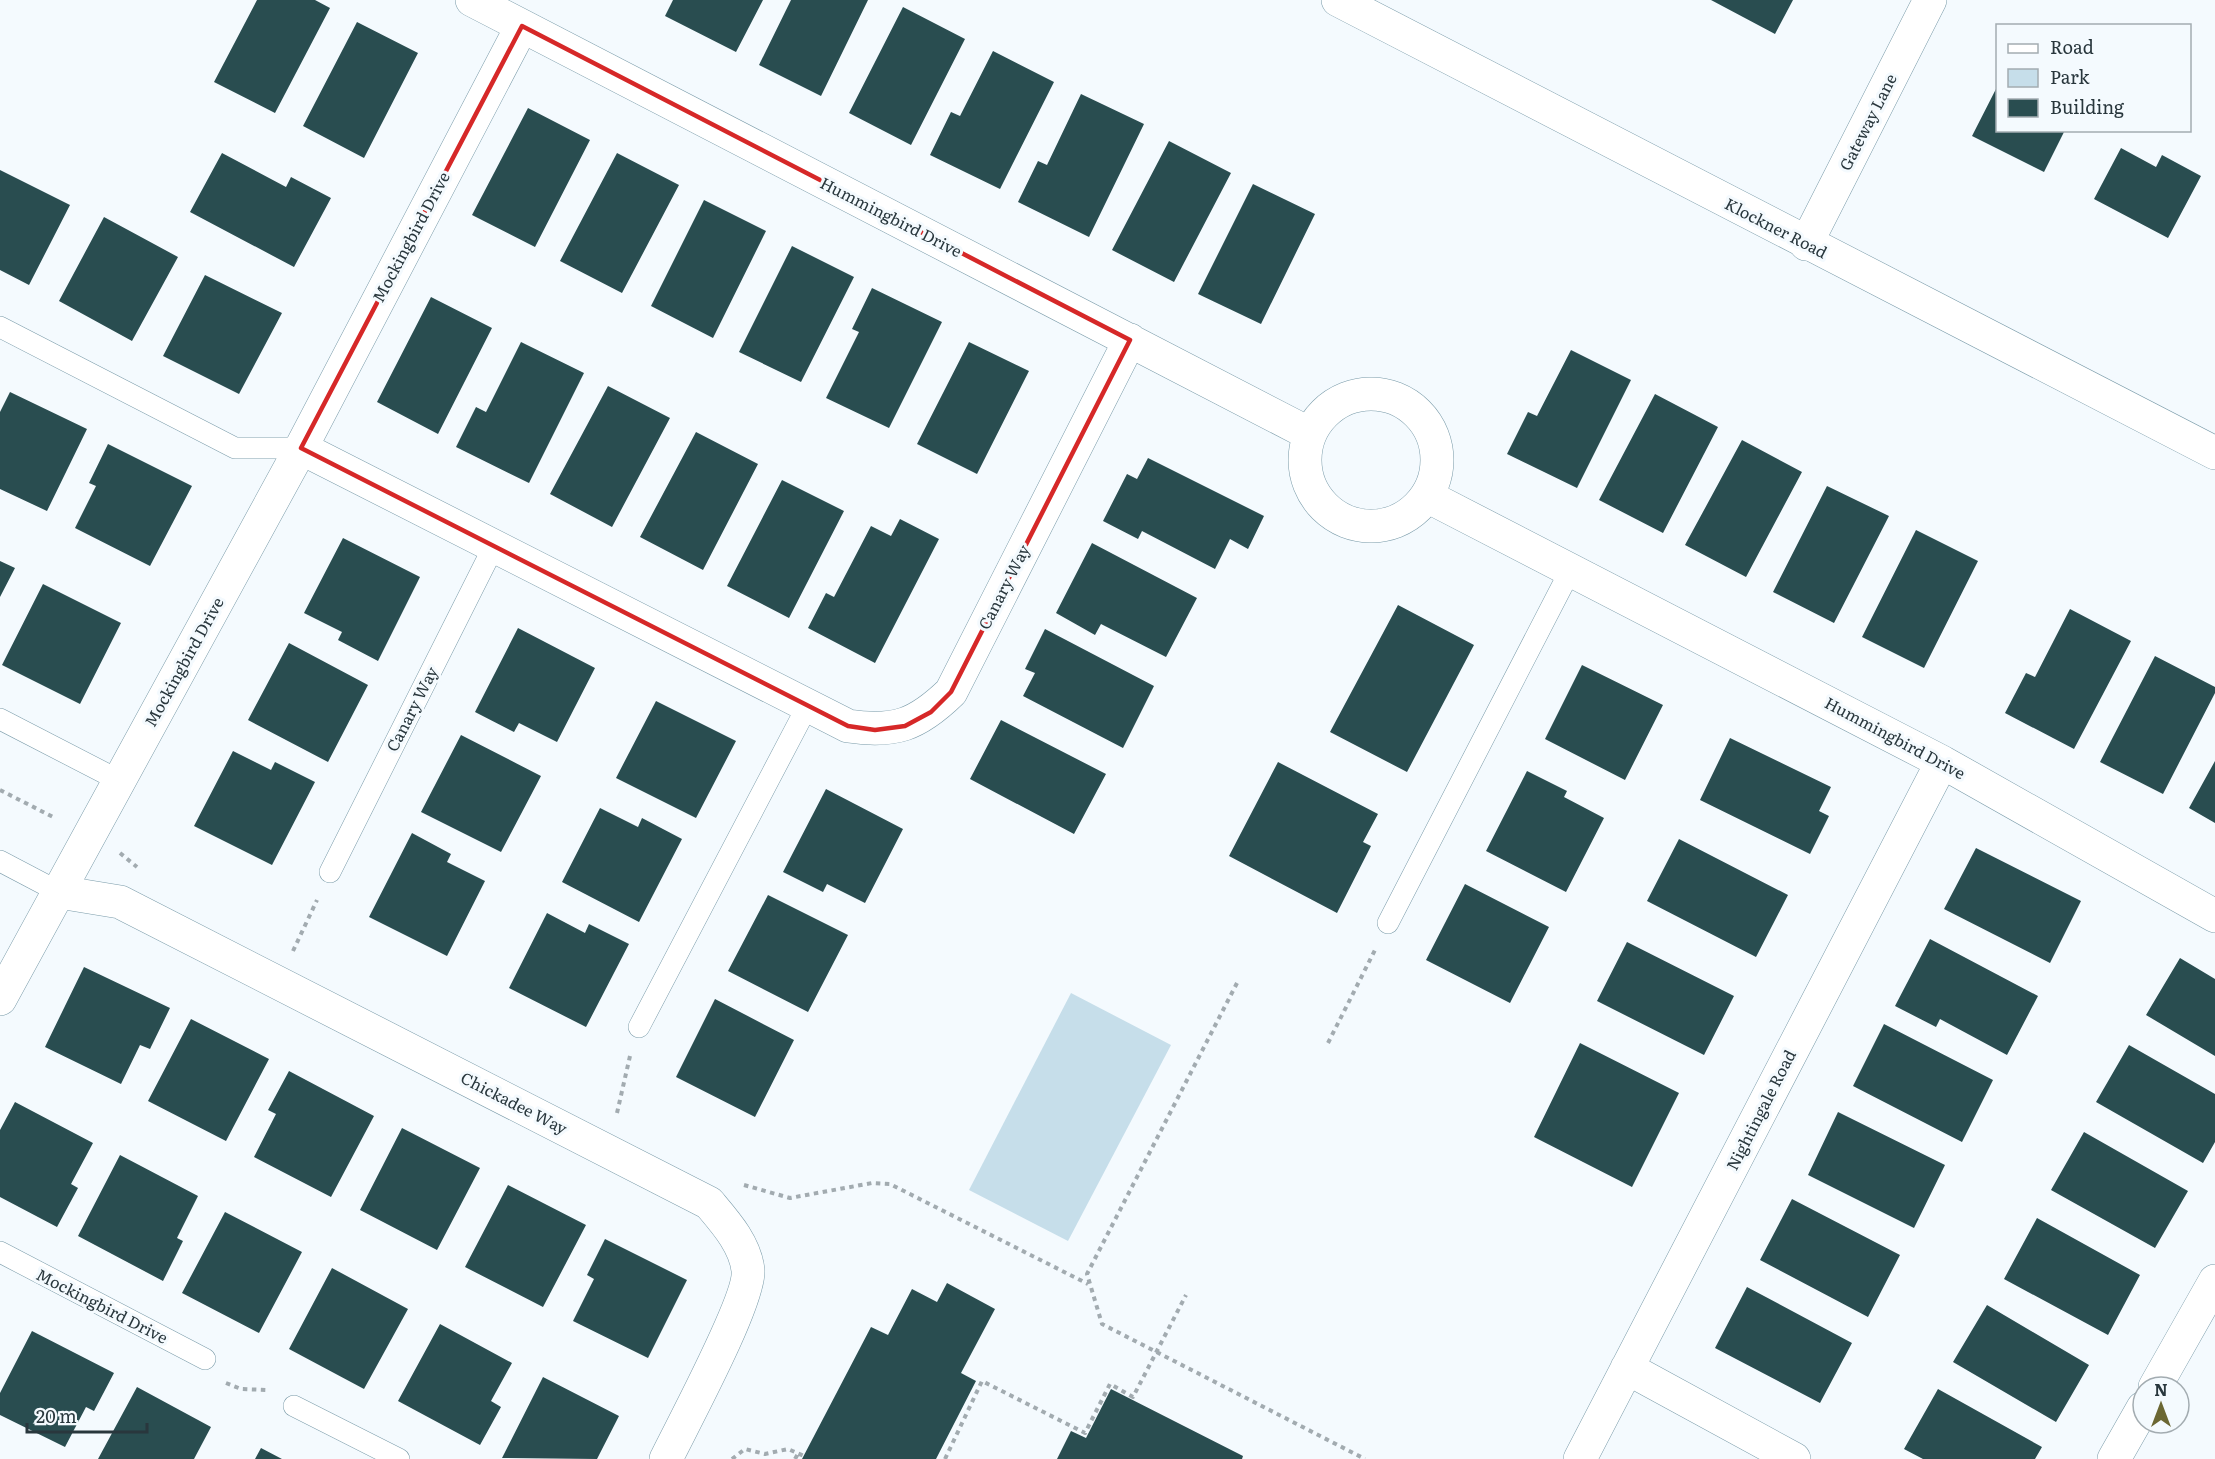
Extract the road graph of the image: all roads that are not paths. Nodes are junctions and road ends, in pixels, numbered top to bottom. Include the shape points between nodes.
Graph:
1 (472, 0) edge
2 (1338, 0) edge
3 (1930, 0) edge
4 (522, 26) junction
5 (1806, 244) junction
6 (0, 327) edge
7 (1130, 340) junction
8 (1310, 434) junction
9 (301, 448) junction
10 (2215, 453) edge
11 (1427, 496) junction
12 (494, 546) junction
13 (1571, 569) junction
14 (808, 705) junction
15 (0, 719) edge
16 (1942, 762) junction
17 (120, 781) junction
18 (0, 861) edge
19 (330, 872) road end
20 (59, 892) junction
21 (2215, 916) edge
22 (1388, 922) road end
23 (0, 999) edge
24 (639, 1027) road end
25 (0, 1252) edge
26 (2215, 1281) edge
27 (205, 1359) road end
28 (1627, 1368) junction
29 (2162, 1375) edge
30 (294, 1406) road end
31 (2131, 1429) edge
32 (399, 1459) edge
33 (666, 1459) edge
34 (1580, 1459) edge
35 (1794, 1459) edge
36 (2114, 1459) edge

1 - 4 street, Hummingbird Drive
2 - 5 street, Klockner Road
3 - 5 street, Gateway Lane
4 - 7 street, Hummingbird Drive
4 - 9 street, Mockingbird Drive
5 - 10 street, Klockner Road
6 - 9 lane via 235,448
7 - 8 street, Hummingbird Drive
7 - 14 street, Canary Way via 951,692 931,712 905,726 875,730 848,726
8 - 11 street via 1305,456 1307,478 1316,497 1331,513 1350,523 1394,523 1413,513
8 - 11 street via 1322,416 1339,402 1359,395 1381,395 1402,402 1420,415 1432,433 1437,454 1436,476
9 - 12 street, Canary Way
9 - 17 street, Mockingbird Drive
11 - 13 street, Hummingbird Drive
12 - 14 street, Canary Way
12 - 19 lane, Canary Way
13 - 16 street, Hummingbird Drive
13 - 22 lane
14 - 24 lane
15 - 17 lane
16 - 21 street, Hummingbird Drive
16 - 28 street, Nightingale Road
17 - 20 street, Mockingbird Drive
18 - 20 lane
20 - 23 street, Mockingbird Drive
20 - 33 street, Chickadee Way via 120,902 710,1203 735,1234 748,1270 739,1307
25 - 27 lane, Mockingbird Drive
26 - 29 street
28 - 34 street, Nightingale Road
28 - 35 street
30 - 32 lane
31 - 36 street

